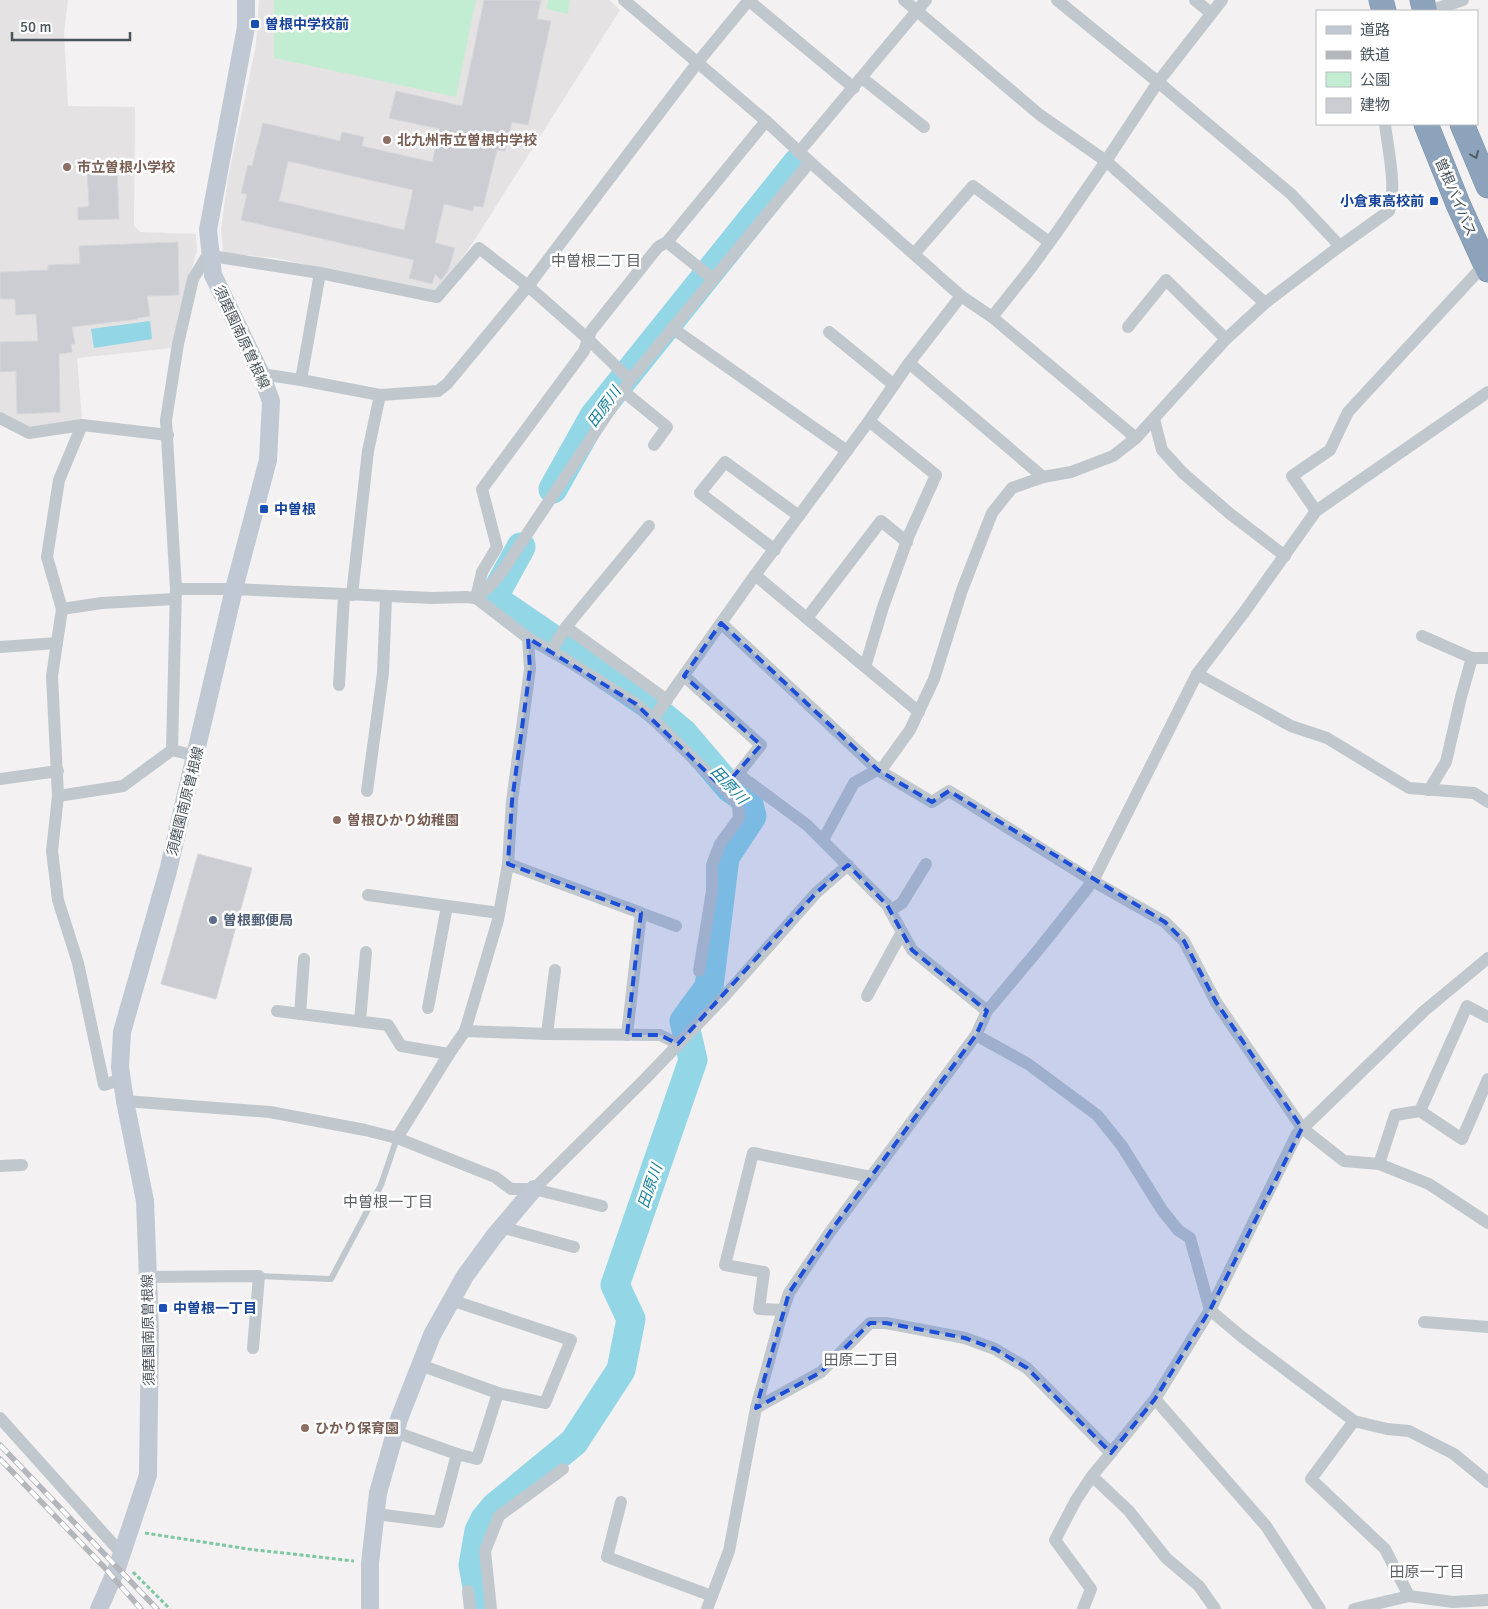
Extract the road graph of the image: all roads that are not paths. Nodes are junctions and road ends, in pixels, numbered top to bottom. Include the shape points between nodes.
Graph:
1 (246, 0) edge
2 (624, 0) edge
3 (748, 0) edge
4 (904, 0) edge
5 (926, 0) edge
6 (1057, 0) edge
7 (1195, 0) edge
8 (1222, 0) edge
9 (1463, 0) edge
10 (1432, 10) edge
11 (916, 11) junction
12 (1211, 14) junction
13 (698, 62) junction
14 (862, 78) junction
15 (1158, 82) junction
16 (854, 88) junction
17 (766, 121) junction
18 (1385, 125) edge
19 (1426, 125) edge
20 (1462, 125) edge
21 (924, 127) dead end
22 (799, 152) junction
23 (1106, 161) junction
24 (810, 162) junction
25 (1488, 186) edge
26 (667, 242) junction
27 (1050, 242) junction
28 (1340, 246) junction
29 (210, 251) junction
30 (914, 254) junction
31 (1486, 267) edge
32 (320, 273) junction
33 (713, 279) junction
34 (528, 286) junction
35 (961, 296) junction
36 (1265, 303) junction
37 (992, 317) junction
38 (1128, 327) dead end
39 (672, 328) junction
40 (829, 332) dead end
41 (588, 339) junction
42 (1226, 339) junction
43 (909, 363) junction
44 (261, 374) junction
45 (301, 380) junction
46 (630, 380) junction
47 (894, 385) junction
48 (623, 391) junction
49 (1488, 392) edge
50 (380, 395) junction
51 (0, 418) edge
52 (1154, 419) junction
53 (869, 421) junction
54 (82, 425) junction
55 (168, 435) junction
56 (1136, 438) junction
57 (654, 445) dead end
58 (847, 451) junction
59 (1043, 477) junction
60 (1316, 511) junction
61 (799, 516) junction
62 (649, 526) dead end
63 (907, 542) junction
64 (775, 550) junction
65 (1285, 556) junction
66 (755, 575) junction
67 (234, 589) junction
68 (175, 594) junction
69 (348, 595) junction
70 (386, 597) junction
71 (476, 598) junction
72 (62, 609) junction
73 (807, 618) junction
74 (721, 623) junction
75 (566, 627) junction
76 (1422, 636) dead end
77 (528, 638) junction
78 (57, 643) junction
79 (0, 647) edge
80 (551, 651) junction
81 (1472, 658) junction
82 (1488, 658) edge
83 (865, 667) junction
84 (1196, 674) junction
85 (684, 676) junction
86 (339, 684) dead end
87 (667, 700) junction
88 (919, 712) junction
89 (654, 719) junction
90 (172, 750) junction
91 (196, 756) junction
92 (878, 770) junction
93 (58, 772) junction
94 (738, 774) junction
95 (0, 779) edge
96 (723, 788) junction
97 (1429, 790) junction
98 (367, 791) dead end
99 (58, 796) junction
100 (1488, 802) edge
101 (823, 840) junction
102 (508, 864) junction
103 (926, 864) dead end
104 (848, 865) junction
105 (1093, 881) junction
106 (368, 895) dead end
107 (447, 906) junction
108 (890, 911) junction
109 (499, 913) junction
110 (641, 914) junction
111 (676, 926) dead end
112 (902, 932) junction
113 (366, 952) dead end
114 (1488, 958) edge
115 (304, 959) dead end
116 (555, 970) dead end
117 (699, 972) dead end
118 (868, 996) dead end
119 (428, 1008) dead end
120 (277, 1011) dead end
121 (987, 1011) junction
122 (300, 1014) junction
123 (1488, 1017) edge
124 (360, 1021) junction
125 (465, 1031) junction
126 (547, 1034) junction
127 (627, 1035) junction
128 (976, 1035) junction
129 (678, 1044) junction
130 (449, 1054) junction
131 (122, 1079) junction
132 (1488, 1079) edge
133 (125, 1101) junction
134 (1420, 1111) junction
135 (1302, 1128) junction
136 (397, 1138) junction
137 (1379, 1164) junction
138 (22, 1165) dead end
139 (0, 1166) edge
140 (871, 1177) junction
141 (534, 1189) junction
142 (602, 1206) dead end
143 (1488, 1223) edge
144 (501, 1227) junction
145 (574, 1247) dead end
146 (259, 1276) junction
147 (148, 1277) junction
148 (451, 1300) junction
149 (783, 1310) junction
150 (1210, 1310) junction
151 (1424, 1322) dead end
152 (1488, 1327) edge
153 (253, 1348) dead end
154 (420, 1366) junction
155 (498, 1393) junction
156 (1155, 1399) junction
157 (756, 1408) junction
158 (0, 1418) edge
159 (1354, 1421) junction
160 (395, 1432) junction
161 (1111, 1453) junction
162 (457, 1454) junction
163 (563, 1468) dead end
164 (1092, 1476) junction
165 (1488, 1482) edge
166 (621, 1502) dead end
167 (376, 1514) junction
168 (121, 1556) junction
169 (468, 1592) dead end
170 (712, 1596) junction
171 (1409, 1596) junction
172 (1488, 1600) edge
173 (99, 1609) edge
174 (370, 1609) edge
175 (470, 1609) edge
176 (492, 1609) edge
177 (707, 1609) edge
178 (1083, 1609) edge
179 (1215, 1609) edge
180 (1320, 1609) edge
181 (1354, 1609) edge

1 - 29 main road, 須磨園南原曽根線 via 246,27 208,230
2 - 13 street
3 - 13 street
3 - 16 street
4 - 11 street
5 - 11 street
6 - 15 street
7 - 12 street
8 - 12 street
9 - 10 street
11 - 14 street
11 - 23 street via 1040,115
12 - 15 street
13 - 17 street
13 - 34 street
14 - 16 street
14 - 21 street
15 - 23 street
15 - 28 street via 1291,194
16 - 22 street
17 - 22 street
17 - 26 street
18 - 28 street via 1392,184 1390,212
19 - 31 highway, 曽根バイパス
20 -> 25 highway
22 - 24 street
23 - 27 street
23 - 36 street
24 - 30 street
24 - 33 street
26 - 33 street
26 - 41 street via 658,248
27 - 30 street via 973,186
27 - 37 street
28 - 36 street
29 - 32 street via 218,257
29 - 44 main road, 須磨園南原曽根線 via 213,275
29 - 55 street via 193,279 178,344 166,420
30 - 35 street
31 - 60 street via 1348,412 1330,450 1292,476
32 - 34 street via 437,297 479,248
32 - 45 street
33 - 39 street
34 - 41 street
34 - 50 street via 438,392
35 - 37 street
35 - 43 street
36 - 42 street
37 - 56 street
38 - 42 street via 1166,280
39 - 46 street
39 - 58 street
40 - 47 street
41 - 46 street
41 - 71 street via 584,351 482,490 497,548 482,572
42 - 52 street
43 - 47 street
43 - 59 street
44 - 45 street
44 - 67 main road, 須磨園南原曽根線 via 271,401 268,460
45 - 50 street
46 - 48 street
47 - 53 street
48 - 57 street via 667,427
48 - 71 street via 503,570
49 - 60 street
50 - 69 street via 368,451
51 - 54 street via 29,433
52 - 56 street
52 - 65 street via 1162,450 1183,473
53 - 58 street
53 - 63 street via 936,475
54 - 55 street
54 - 72 street via 59,480 48,557
55 - 68 street
56 - 59 street via 1113,456 1071,472
58 - 61 street
59 - 88 street via 1012,488 992,513 962,590 934,679
60 - 65 street
61 - 64 street
61 - 64 street via 725,462 700,493
62 - 75 street
63 - 73 street via 881,520
63 - 83 street
64 - 66 street
65 - 84 street
66 - 73 street
66 - 74 street
67 - 68 street
67 - 69 street
67 - 91 main road, 須磨園南原曽根線
68 - 72 street
68 - 90 street
69 - 70 street
69 - 86 street
70 - 71 street
70 - 98 street via 383,673
71 - 77 street
72 - 78 street
73 - 83 street
74 - 85 street
74 - 92 street
75 - 80 street
75 - 87 street
76 - 81 street
77 - 80 street
77 - 102 street via 530,669 512,801
78 - 79 street
78 - 93 street via 52,676
80 - 89 street via 636,704
81 - 82 street
81 - 97 street via 1446,762
83 - 88 street
84 - 97 street via 1292,726 1327,738 1409,788
84 - 105 street
85 - 87 street
85 - 94 street via 762,745
87 - 89 street
88 - 92 street via 910,730
89 - 96 street
90 - 91 street
90 - 99 street via 123,786
91 - 131 main road, 須磨園南原曽根線 via 168,872 122,1032
92 - 101 street via 854,783
92 - 105 street via 932,802 949,791
93 - 95 street
93 - 99 street
94 - 96 street
94 - 101 street
96 - 117 street via 738,805 739,818 720,844 712,864 712,891
97 - 100 street via 1474,793
99 - 131 street via 52,851 58,900 78,963 104,1085
101 - 104 street
102 - 109 street
102 - 110 street
103 - 108 street via 902,902
104 - 108 street
104 - 129 street via 816,893
105 - 121 street
105 - 135 street via 1164,922 1184,941 1216,1002
106 - 107 street
107 - 109 street
107 - 119 street
108 - 112 street
109 - 125 street
110 - 111 street
110 - 127 street
112 - 118 street
112 - 121 street via 912,950
113 - 124 street
114 - 135 street via 1424,1011
115 - 122 street
116 - 126 street
120 - 122 street
121 - 128 street
122 - 124 street
123 - 134 street via 1467,1006
124 - 130 street via 388,1025 401,1046
125 - 126 street
125 - 130 street
126 - 127 street
127 - 129 street via 660,1035
128 - 140 street
128 - 150 street via 1028,1064 1097,1115 1122,1146 1162,1210 1178,1230 1190,1238
129 - 141 street
130 - 136 street
131 - 133 main road, 須磨園南原曽根線
132 - 134 street via 1462,1139
133 - 136 street via 270,1112
133 - 147 main road, 須磨園南原曽根線 via 145,1201
134 - 137 street via 1396,1115
135 - 137 street via 1344,1160
135 - 150 street
136 - 141 street via 495,1177 511,1189
136 - 146 lane via 381,1184 331,1279
137 - 143 street via 1429,1184
138 - 139 street
140 - 149 street via 789,1293
140 - 149 street via 753,1153 725,1265 764,1272 759,1308
141 - 142 street
141 - 144 main road
144 - 145 street
144 - 148 main road
146 - 147 street
146 - 153 street
147 - 168 main road, 須磨園南原曽根線 via 148,1476
148 - 154 main road
148 - 155 street via 571,1340 545,1403
149 - 157 street
150 - 156 street
150 - 159 street
151 - 152 street
154 - 155 street
154 - 160 main road
155 - 162 street via 477,1459
156 - 161 street
156 - 180 street via 1266,1526
157 - 161 street via 821,1372 870,1323 886,1323 965,1338 995,1349 1027,1368
157 - 170 street via 729,1551
158 - 168 street
159 - 165 street via 1409,1432 1454,1454
159 - 171 street via 1311,1479 1385,1549
160 - 162 street
160 - 167 main road via 378,1493
161 - 164 street
162 - 167 street via 439,1522
163 - 176 street via 499,1516 484,1551
164 - 178 street via 1055,1540 1091,1589
164 - 179 street via 1129,1512 1166,1558 1199,1586
166 - 170 street via 607,1557
167 - 174 main road via 370,1563
168 - 173 main road, 須磨園南原曽根線
169 - 175 street
170 - 177 street
171 - 172 street via 1453,1602
171 - 181 street

